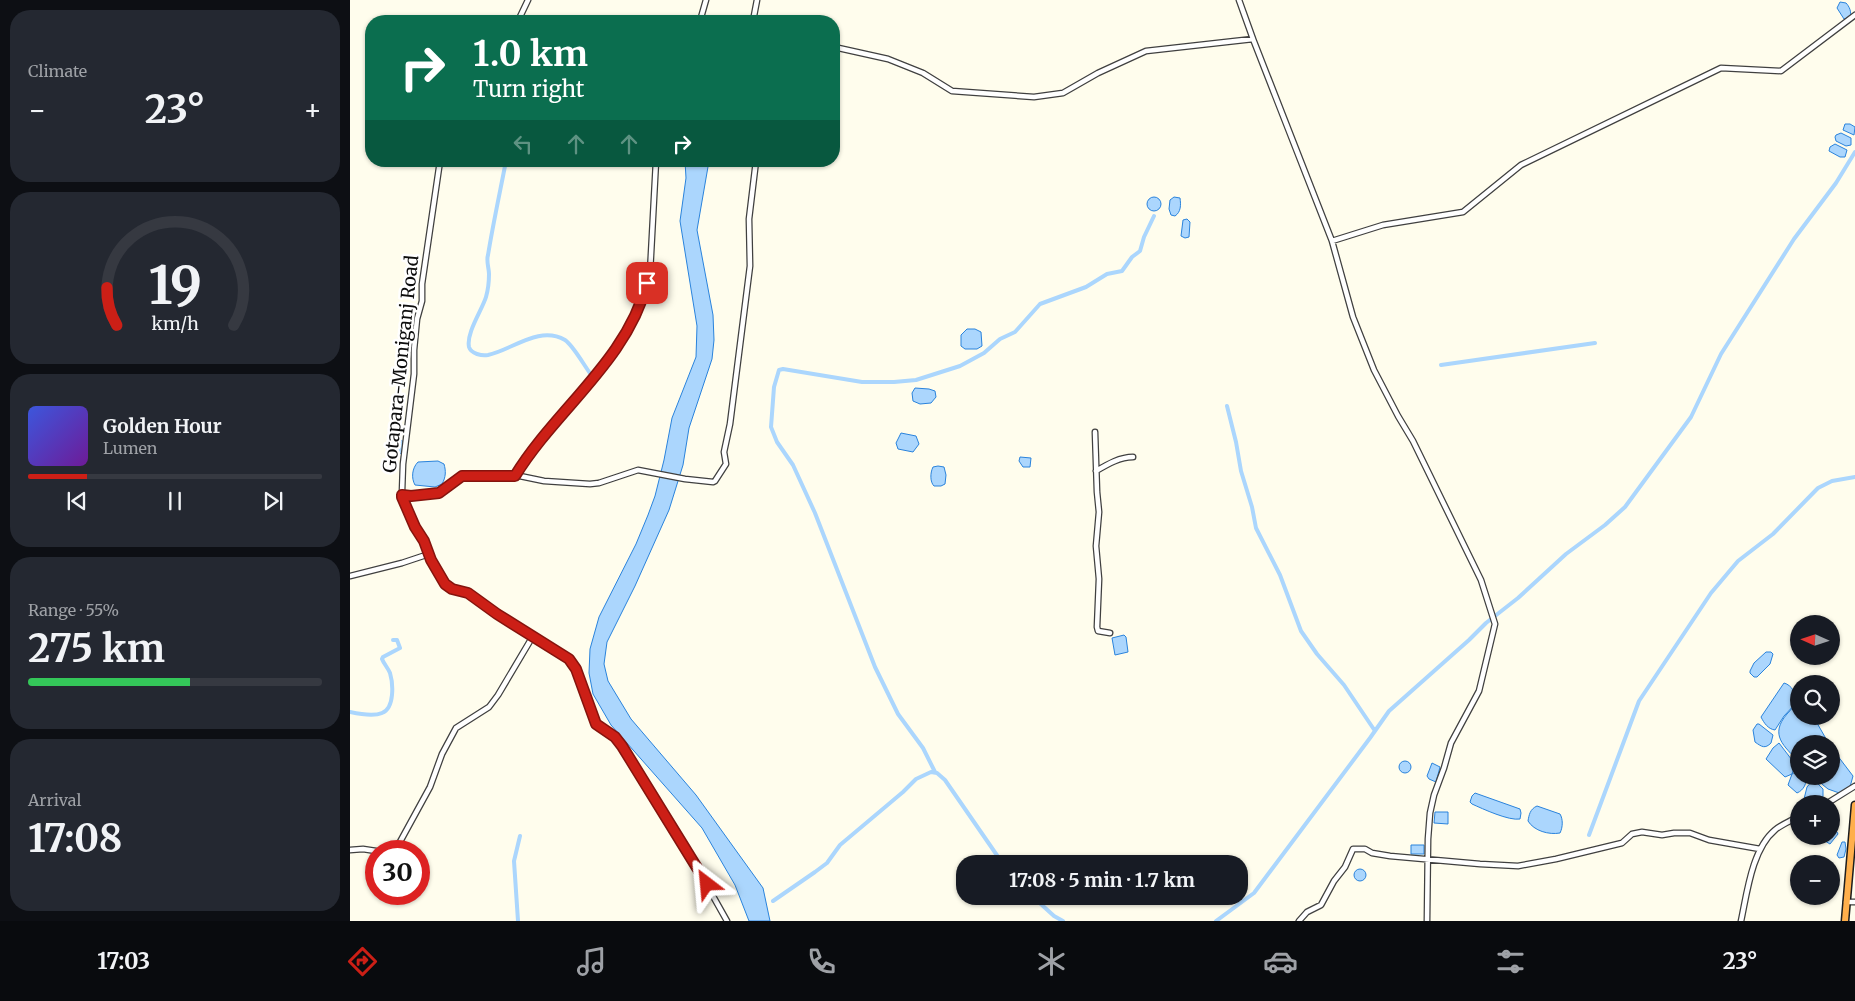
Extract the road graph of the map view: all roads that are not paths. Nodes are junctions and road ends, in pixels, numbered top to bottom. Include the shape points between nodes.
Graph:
1 (528, 0) edge
2 (706, 0) edge
3 (757, 0) edge
4 (1239, 0) edge
5 (1855, 14) edge
6 (521, 15) edge
7 (702, 15) edge
8 (754, 15) edge
9 (1253, 39) junction
10 (840, 48) edge
11 (439, 167) edge
12 (656, 167) edge
13 (755, 167) edge
14 (1332, 241) junction
15 (1095, 432) dead end
16 (1133, 457) dead end
17 (1096, 471) junction
18 (515, 476) junction
19 (402, 495) junction
20 (429, 554) junction
21 (350, 576) edge
22 (1110, 633) dead end
23 (533, 636) junction
24 (1855, 786) edge
25 (1840, 795) edge
26 (1855, 805) edge
27 (1790, 821) edge
28 (401, 840) edge
29 (365, 849) edge
30 (1760, 849) junction
31 (350, 850) edge
32 (1428, 858) junction
33 (1846, 902) junction
34 (1855, 902) edge
35 (727, 921) edge
36 (1299, 921) edge
37 (1427, 921) edge
38 (1742, 921) edge
39 (1845, 921) edge

1 - 6 street
2 - 7 street
3 - 8 street
4 - 9 street
5 - 14 street via 1780,71 1721,68 1521,164 1463,212 1383,225
9 - 10 street via 1146,51 1063,93 1034,97 952,91 924,73 888,59
9 - 14 street
11 - 19 street, Gotapara-Moniganj Road via 416,335
12 - 18 street via 650,273 637,314 594,378 534,446
13 - 18 street via 749,219 750,266 724,452 726,464 713,482 646,471 630,472 590,484
14 - 32 street via 1354,317 1374,370 1477,572 1495,624 1478,691 1451,743 1434,794
15 - 17 street
16 - 17 street
17 - 22 street via 1099,512 1097,627 1098,631
18 - 19 street via 462,476 439,493
19 - 20 street, Gotapara-Moniganj Road
20 - 21 street
20 - 23 street, Gotapara-Moniganj Road via 445,584 468,593
23 - 28 street via 489,706 456,728 430,787
23 - 35 street, Gotapara-Moniganj Road via 560,652 574,665 596,724 622,746
24 - 25 street
26 - 33 highway
27 - 30 street via 1774,830
29 - 31 street
30 - 32 street via 1709,840 1690,833 1662,835 1642,832 1632,834 1622,843 1518,866
30 - 38 street via 1745,898
32 - 36 street via 1353,849 1346,868 1329,888 1321,904
32 - 37 street
33 - 34 street
33 - 39 highway

